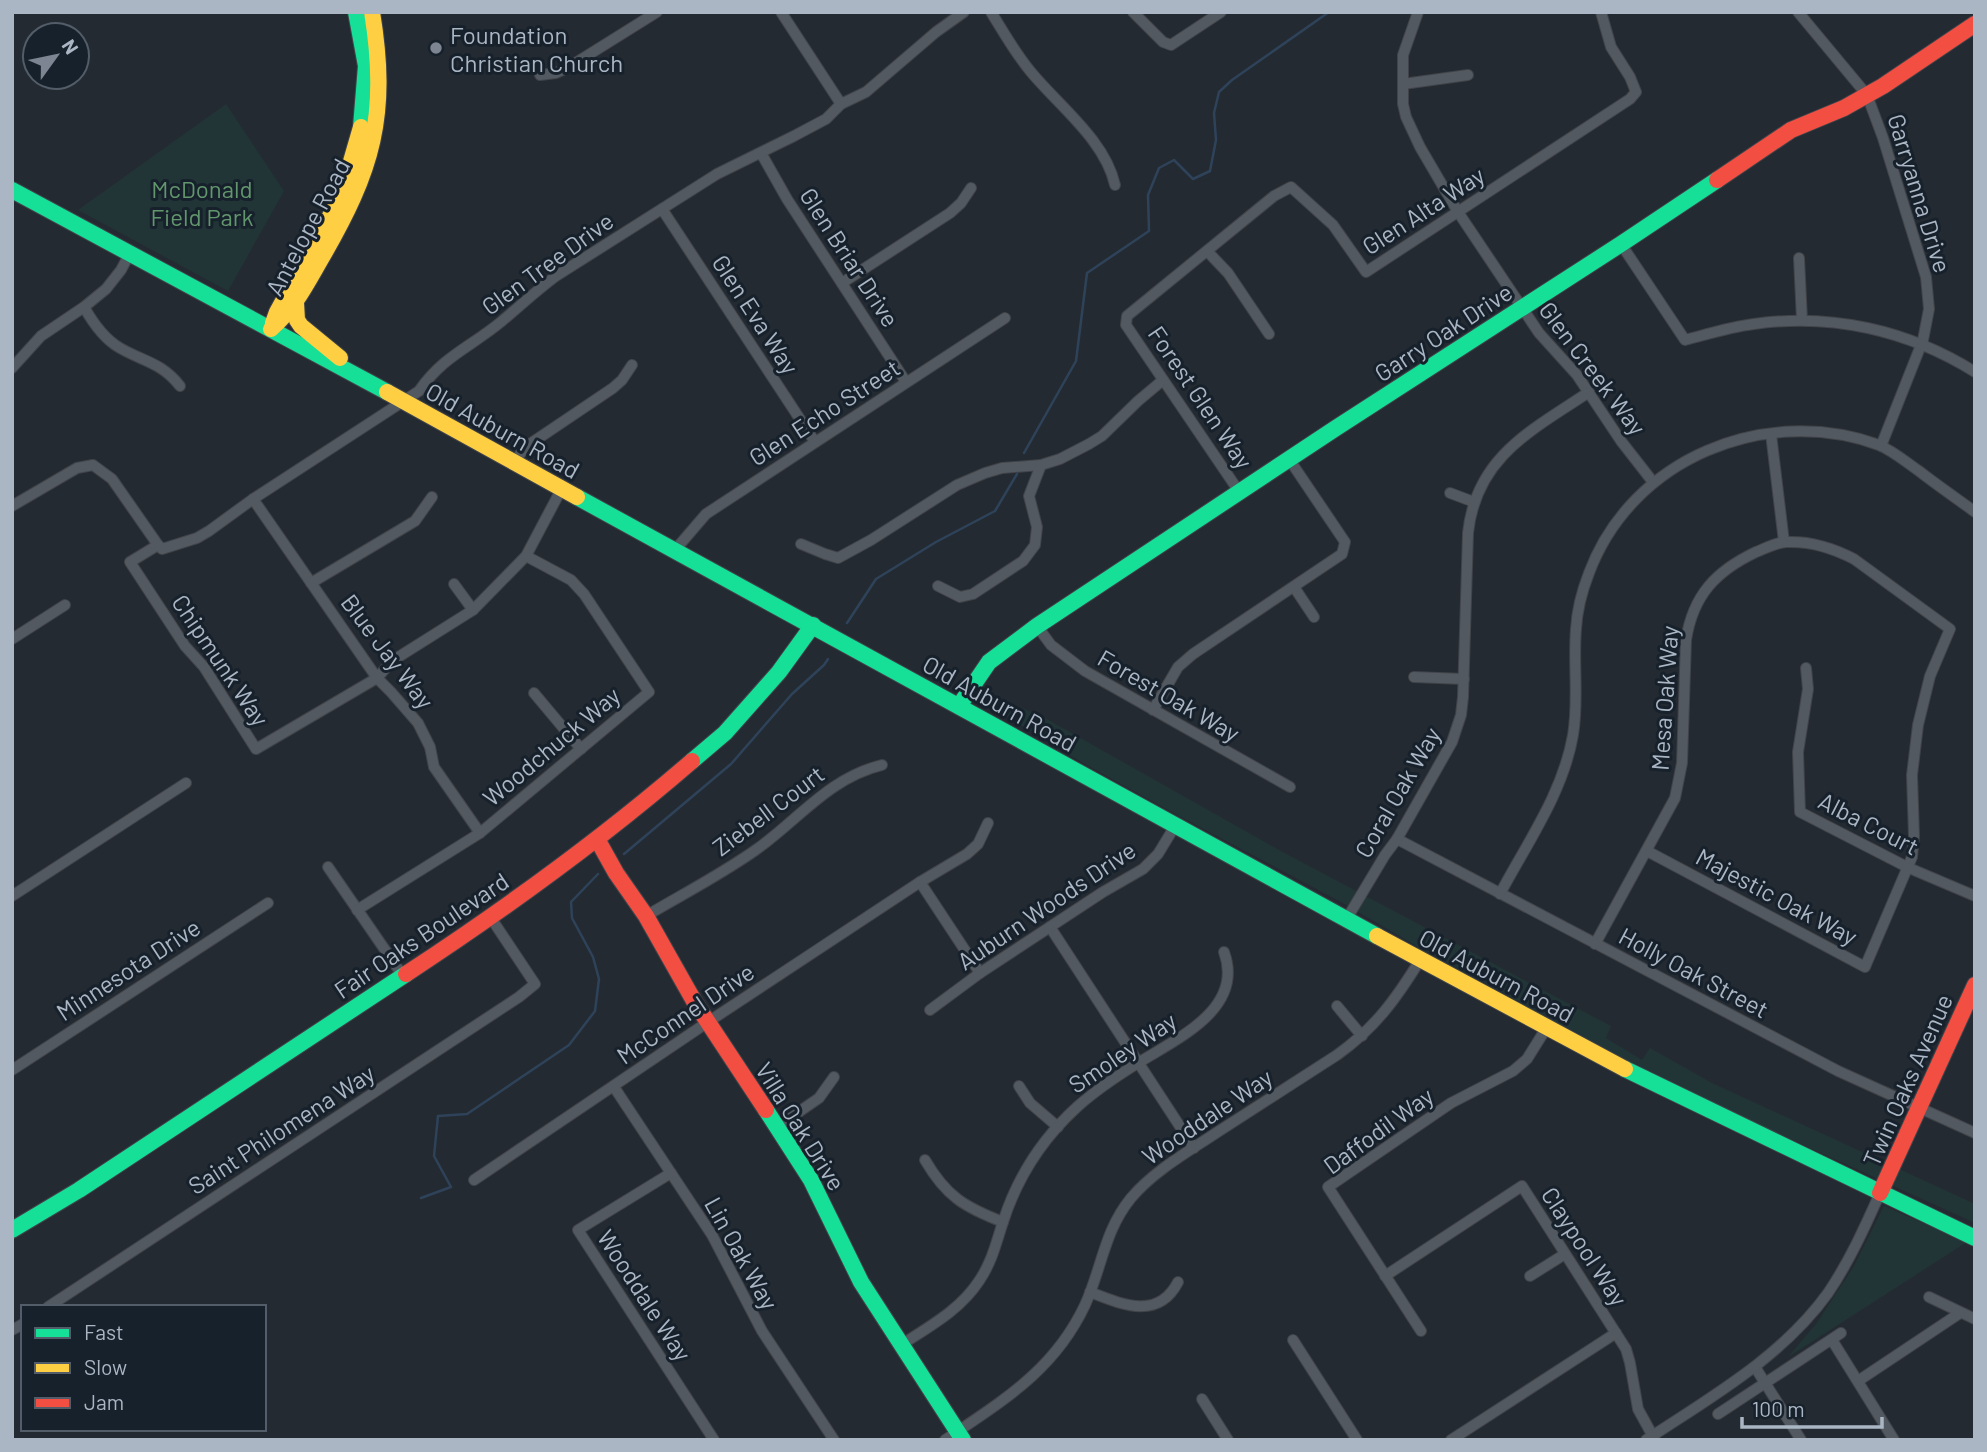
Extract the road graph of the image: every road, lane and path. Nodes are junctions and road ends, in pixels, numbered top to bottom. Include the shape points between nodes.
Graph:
1 (356, 12) edge
2 (372, 12) edge
3 (657, 12) edge
4 (781, 12) edge
5 (964, 12) edge
6 (991, 12) edge
7 (1133, 12) edge
8 (1221, 12) edge
9 (1418, 12) edge
10 (1601, 12) edge
11 (1798, 12) edge
12 (1975, 24) edge
13 (540, 75) dead end
14 (1468, 75) dead end
15 (1402, 84) junction
16 (1867, 95) junction
17 (841, 104) junction
18 (761, 153) junction
19 (1115, 185) dead end
20 (971, 188) dead end
21 (12, 190) edge
22 (662, 209) junction
23 (1458, 212) junction
24 (1621, 244) junction
25 (1207, 251) junction
26 (130, 253) junction
27 (1799, 258) dead end
28 (842, 283) junction
29 (296, 303) junction
30 (84, 307) junction
31 (1521, 307) junction
32 (1005, 318) dead end
33 (1802, 320) junction
34 (1126, 325) joint
35 (271, 329) junction
36 (1269, 334) dead end
37 (1922, 344) junction
38 (632, 365) dead end
39 (12, 368) edge
40 (1975, 372) edge
41 (356, 375) junction
42 (1163, 380) junction
43 (906, 382) junction
44 (180, 386) dead end
45 (1589, 392) junction
46 (403, 401) junction
47 (1771, 434) junction
48 (816, 442) junction
49 (1881, 446) junction
50 (1289, 459) junction
51 (515, 462) junction
52 (1041, 465) junction
53 (1653, 482) junction
54 (562, 488) junction
55 (1240, 493) junction
56 (1450, 494) dead end
57 (432, 497) dead end
58 (253, 499) junction
59 (1474, 502) junction
60 (12, 506) edge
61 (1975, 512) edge
62 (1784, 542) junction
63 (801, 544) dead end
64 (158, 545) junction
65 (675, 550) junction
66 (526, 556) junction
67 (311, 583) junction
68 (454, 584) dead end
69 (937, 586) dead end
70 (1294, 587) junction
71 (65, 605) dead end
72 (473, 610) junction
73 (1314, 617) dead end
74 (813, 625) junction
75 (1037, 626) junction
76 (12, 639) edge
77 (1805, 668) dead end
78 (1414, 677) dead end
79 (377, 678) junction
80 (1464, 679) junction
81 (534, 693) dead end
82 (959, 706) junction
83 (1153, 710) junction
84 (581, 748) junction
85 (882, 765) dead end
86 (186, 783) dead end
87 (1290, 787) dead end
88 (988, 823) dead end
89 (1175, 826) junction
90 (480, 833) junction
91 (597, 839) junction
92 (1397, 839) junction
93 (1647, 851) junction
94 (328, 867) dead end
95 (1909, 867) junction
96 (920, 882) junction
97 (1500, 894) junction
98 (1975, 895) edge
99 (12, 896) edge
100 (268, 903) dead end
101 (358, 909) junction
102 (646, 916) junction
103 (491, 918) junction
104 (1346, 920) junction
105 (1050, 927) junction
106 (1595, 944) junction
107 (1224, 952) dead end
108 (1420, 960) junction
109 (980, 973) junction
110 (403, 976) junction
111 (1975, 985) edge
112 (1337, 1006) dead end
113 (1970, 1009) edge
114 (930, 1010) dead end
115 (708, 1022) junction
116 (1547, 1027) junction
117 (1362, 1036) junction
118 (1138, 1063) junction
119 (12, 1070) edge
120 (834, 1077) dead end
121 (1019, 1086) dead end
122 (614, 1087) junction
123 (1919, 1109) junction
124 (1058, 1126) junction
125 (777, 1127) junction
126 (1975, 1133) edge
127 (1194, 1148) junction
128 (925, 1160) dead end
129 (671, 1172) junction
130 (474, 1180) dead end
131 (1881, 1193) junction
132 (1003, 1222) junction
133 (12, 1230) edge
134 (1975, 1238) edge
135 (1564, 1254) junction
136 (1385, 1276) junction
137 (1530, 1276) dead end
138 (1178, 1282) dead end
139 (1090, 1292) junction
140 (1929, 1297) dead end
141 (51, 1305) edge
142 (1960, 1312) junction
143 (1975, 1319) edge
144 (1421, 1331) dead end
145 (1616, 1333) junction
146 (1293, 1340) dead end
147 (901, 1345) junction
148 (1755, 1367) junction
149 (1858, 1381) junction
150 (1765, 1383) junction
151 (1202, 1399) dead end
152 (1718, 1414) dead end
153 (955, 1437) edge
154 (1651, 1438) edge
155 (714, 1440) edge
156 (834, 1440) edge
157 (1228, 1440) edge
158 (1357, 1440) edge
159 (1451, 1440) edge
160 (1801, 1440) edge
161 (1894, 1440) edge

1 - 35 main road, Antelope Road via 366,66 363,120 354,156 341,196
2 - 29 main road, Antelope Road via 380,90 375,133 347,210
3 - 13 street via 569,67
4 - 17 street
5 - 17 street, Glen Tree Drive via 866,92
6 - 19 street via 1032,74 1091,136
7 - 8 street via 1171,45
9 - 15 street, Glen Creek Way via 1403,55
10 - 23 street, Glen Alta Way via 1611,47 1636,92
11 - 16 street, Garryanna Drive
12 - 16 main road, Garry Oak Drive
14 - 15 street
15 - 23 street, Glen Creek Way via 1411,128
16 - 24 main road, Garry Oak Drive via 1799,125
16 - 37 street, Garryanna Drive via 1926,277 1929,309
17 - 18 street, Glen Tree Drive via 826,119
18 - 22 street, Glen Tree Drive
18 - 28 street, Glen Briar Drive
20 - 28 street via 950,213
21 - 26 main road, Old Auburn Road
22 - 46 street, Glen Tree Drive via 532,293 502,321 442,363 419,391
22 - 48 street, Glen Eva Way
23 - 25 street, Glen Alta Way via 1366,272 1333,225 1291,187
23 - 31 street, Glen Creek Way
24 - 31 main road, Garry Oak Drive
24 - 33 street via 1685,340 1754,324
25 - 34 street, Glen Alta Way via 1127,316
25 - 36 street via 1228,273
26 - 30 street via 111,284
26 - 35 main road, Old Auburn Road
27 - 33 street
28 - 43 street, Glen Briar Drive
29 - 35 main road, Antelope Road
29 - 41 main road via 301,326
30 - 39 street via 41,336
30 - 44 street via 113,344 159,366
31 - 45 street, Glen Creek Way
31 - 50 main road, Garry Oak Drive
32 - 43 street, Glen Echo Street
33 - 37 street via 1857,325
34 - 42 street, Forest Glen Way
35 - 41 main road, Old Auburn Road
37 - 40 street
37 - 49 street, Garryanna Drive
38 - 51 street via 613,388 524,448
41 - 46 main road, Old Auburn Road
42 - 52 street via 1102,436
42 - 55 street, Forest Glen Way
43 - 48 street, Glen Echo Street
45 - 53 street, Glen Creek Way
45 - 59 street, Coral Oak Way via 1509,447
46 - 51 main road, Old Auburn Road
46 - 58 street, Glen Tree Drive
47 - 49 street via 1803,430
47 - 53 street via 1727,442
47 - 62 street
48 - 65 street, Glen Echo Street via 706,514
49 - 61 street
50 - 55 main road, Garry Oak Drive
50 - 70 street via 1345,541 1342,554
51 - 54 main road, Old Auburn Road
52 - 63 street via 1002,468 957,485 838,558
52 - 69 street via 1029,496 1037,527 1035,545 1023,561 973,594 960,597
53 - 97 street via 1615,524 1589,572 1576,627 1576,712 1569,754 1555,793
54 - 65 main road, Old Auburn Road
54 - 66 street, Chipmunk Way
55 - 75 main road, Garry Oak Drive
56 - 59 street
57 - 67 street via 415,521
58 - 64 street, Glen Tree Drive via 197,538 162,549
58 - 67 street, Blue Jay Way
59 - 80 street, Coral Oak Way via 1468,541
60 - 64 street via 77,468 93,465 118,487
62 - 93 street, Mesa Oak Way via 1726,569 1706,589 1693,613 1686,640 1681,777
62 - 95 street, Mesa Oak Way via 1811,543 1854,559 1950,629 1930,676 1918,725 1912,775 1914,844
64 - 79 street, Chipmunk Way via 130,562 256,749
65 - 74 main road, Old Auburn Road
66 - 72 street, Chipmunk Way
66 - 84 street, Woodchuck Way via 571,580 584,594 649,692
67 - 79 street, Blue Jay Way
68 - 72 street
70 - 73 street
70 - 83 street via 1178,667
71 - 76 street
72 - 79 street, Chipmunk Way via 392,661
74 - 82 main road, Old Auburn Road
74 - 91 main road, Fair Oaks Boulevard via 725,733
75 - 82 main road, Garry Oak Drive via 989,662
75 - 83 street, Forest Oak Way via 1070,661
77 - 95 street, Alba Court via 1808,689 1797,773 1800,812
78 - 80 street
79 - 90 street, Blue Jay Way via 418,723 434,767
80 - 92 street, Coral Oak Way via 1456,734
81 - 84 street
82 - 89 main road, Old Auburn Road
83 - 87 street, Forest Oak Way
84 - 90 street, Woodchuck Way
85 - 102 street, Ziebell Court via 838,783 756,849
86 - 99 street
88 - 96 street, McConnel Drive via 973,849
89 - 104 main road, Old Auburn Road
89 - 105 street, Auburn Woods Drive via 1148,865
90 - 101 street, Woodchuck Way
91 - 102 main road, Villa Oak Drive
91 - 103 main road, Fair Oaks Boulevard
92 - 97 street, Holly Oak Street
92 - 104 street, Coral Oak Way
93 - 95 street, Majestic Oak Way via 1865,967
93 - 106 street, Mesa Oak Way
94 - 101 street
95 - 98 street, Alba Court
96 - 109 street
96 - 115 street, McConnel Drive
97 - 106 street, Holly Oak Street
100 - 119 street, Minnesota Drive
101 - 110 street
102 - 115 main road, Villa Oak Drive
103 - 110 main road, Fair Oaks Boulevard
103 - 141 street, Saint Philomena Way via 536,984
104 - 108 main road, Old Auburn Road
105 - 109 street, Auburn Woods Drive
105 - 118 street
106 - 123 street, Holly Oak Street
107 - 118 street, Smoley Way via 1229,968 1223,995 1191,1031
108 - 116 main road, Old Auburn Road
108 - 117 street, Wooddale Way
109 - 114 street, Auburn Woods Drive
110 - 133 main road, Fair Oaks Boulevard
111 - 113 main road, Twin Oaks Avenue
112 - 117 street
113 - 123 main road, Twin Oaks Avenue
115 - 122 street, McConnel Drive
115 - 125 main road, Villa Oak Drive
116 - 131 main road, Old Auburn Road via 1651,1083
116 - 136 street, Daffodil Way via 1527,1059 1513,1071 1451,1103 1328,1187
117 - 127 street, Wooddale Way
118 - 124 street, Smoley Way via 1090,1096
118 - 127 street
120 - 125 street via 819,1098
121 - 124 street via 1030,1103
122 - 129 street, Lin Oak Way
122 - 130 street, McConnel Drive
123 - 126 street, Holly Oak Street
123 - 131 main road, Twin Oaks Avenue
124 - 132 street, Smoley Way via 1024,1172
125 - 147 main road, Villa Oak Drive via 816,1189 861,1282
127 - 139 street, Wooddale Way via 1151,1178 1122,1210
128 - 132 street via 955,1199
129 - 155 street, Wooddale Way via 578,1230
129 - 156 street, Lin Oak Way via 724,1255 768,1341
131 - 134 main road, Old Auburn Road
131 - 148 street via 1830,1290 1796,1331
132 - 147 street, Smoley Way via 995,1250 971,1292 952,1311
135 - 136 street, Claypool Way via 1522,1186
135 - 137 street
135 - 145 street, Claypool Way
136 - 144 street, Daffodil Way
138 - 139 street via 1162,1301 1142,1307
139 - 153 street, Wooddale Way via 1066,1338 1042,1368
140 - 142 street
142 - 143 street
142 - 149 street
145 - 154 street, Claypool Way via 1628,1356 1637,1409
145 - 159 street
146 - 158 street
147 - 153 main road, Villa Oak Drive
148 - 150 street
148 - 154 street
149 - 150 street via 1836,1336
149 - 161 street
150 - 152 street
150 - 160 street
151 - 157 street

